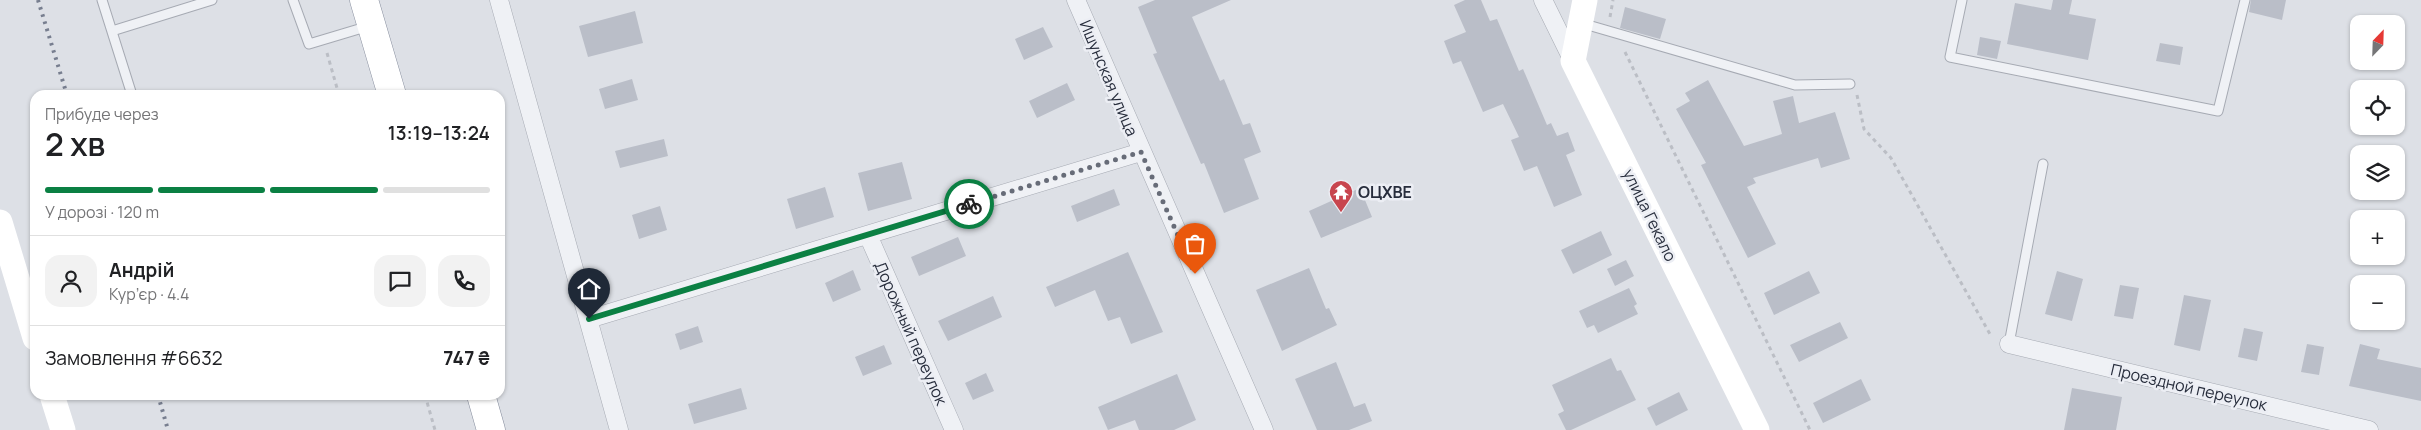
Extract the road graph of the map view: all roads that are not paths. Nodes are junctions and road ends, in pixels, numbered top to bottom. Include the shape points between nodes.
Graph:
1 (102, 0) edge
2 (212, 0) edge
3 (293, 0) edge
4 (499, 0) edge
5 (1076, 0) edge
6 (1543, 0) edge
7 (1962, 0) edge
8 (2245, 0) edge
9 (1583, 11) edge
10 (368, 13) edge
11 (112, 31) junction
12 (1573, 61) junction
13 (1850, 84) road end
14 (130, 90) edge
15 (391, 90) edge
16 (1141, 152) junction
17 (2043, 164) dead end
18 (0, 222) edge
19 (868, 236) junction
20 (589, 319) junction
21 (30, 321) edge
22 (2009, 344) joint
23 (54, 400) edge
24 (482, 400) edge
25 (63, 430) edge
26 (491, 430) edge
27 (619, 430) edge
28 (954, 430) edge
29 (1264, 430) edge
30 (1757, 430) edge
31 (2369, 430) edge

1 - 11 lane
2 - 11 lane
3 - 10 lane via 309,44
4 - 20 street
5 - 16 street, Ишунская улица
6 - 12 street, улица Гекало
7 - 8 lane via 1950,57 2218,111
9 - 12 main road
9 - 13 lane via 1615,32 1794,85
10 - 15 highway
11 - 14 lane
12 - 30 main road, улица Гекало
16 - 19 street
16 - 29 street, Ишунская улица
17 - 22 lane
18 - 21 main road
19 - 20 street
19 - 28 street, Дорожный переулок
20 - 27 street
22 - 31 street, Проездной переулок
23 - 25 main road
24 - 26 highway

